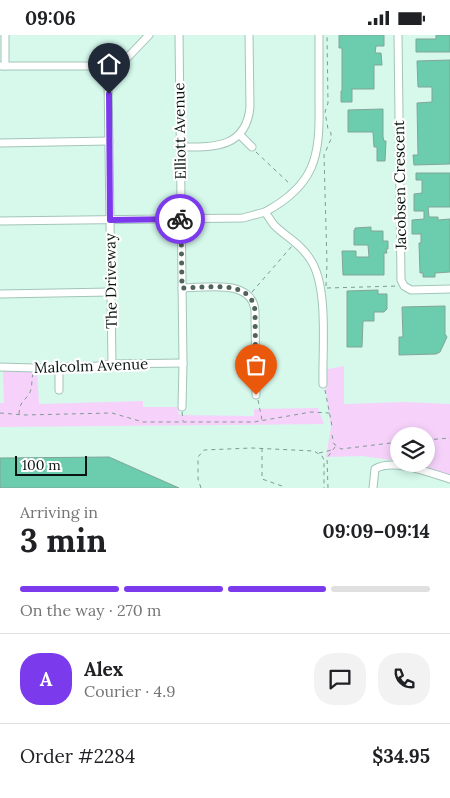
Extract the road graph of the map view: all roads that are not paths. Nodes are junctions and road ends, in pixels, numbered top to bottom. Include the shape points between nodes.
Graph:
1 (4, 35) edge
2 (149, 35) edge
3 (179, 35) edge
4 (249, 35) edge
5 (319, 35) edge
6 (398, 35) edge
7 (3, 66) edge
8 (112, 72) junction
9 (240, 135) junction
10 (109, 141) junction
11 (0, 143) edge
12 (180, 147) junction
13 (254, 150) road end
14 (265, 213) junction
15 (181, 219) junction
16 (110, 220) junction
17 (0, 221) edge
18 (182, 288) junction
19 (450, 289) edge
20 (111, 292) junction
21 (0, 294) edge
22 (183, 363) junction
23 (112, 364) junction
24 (0, 367) edge
25 (59, 367) junction
26 (324, 384) road end
27 (59, 390) dead end
28 (256, 395) road end
29 (182, 407) road end
30 (450, 479) edge
31 (373, 488) edge

1 - 7 street
2 - 8 street
3 - 12 street, Elliott Avenue
4 - 9 street via 250,113
5 - 14 street via 320,137 316,155 298,189
6 - 19 street, Jacobsen Crescent via 401,274 404,286 410,290
7 - 8 street via 100,66
8 - 10 street, The Driveway via 108,78
9 - 12 street via 219,145
9 - 13 street
10 - 11 street
10 - 16 street, The Driveway
12 - 15 street, Elliott Avenue
14 - 15 street via 243,218
14 - 26 street via 274,225 296,241 318,274
15 - 16 street
15 - 18 street, Elliott Avenue
16 - 17 street
16 - 20 street, The Driveway
18 - 22 street, Elliott Avenue
18 - 28 street via 234,288 249,295 255,311
20 - 21 street
20 - 23 street, The Driveway
22 - 23 street, Malcolm Avenue
22 - 29 street, Elliott Avenue
23 - 25 street, Malcolm Avenue
24 - 25 street, Malcolm Avenue
25 - 27 street
30 - 31 street via 405,467 381,465 375,469

